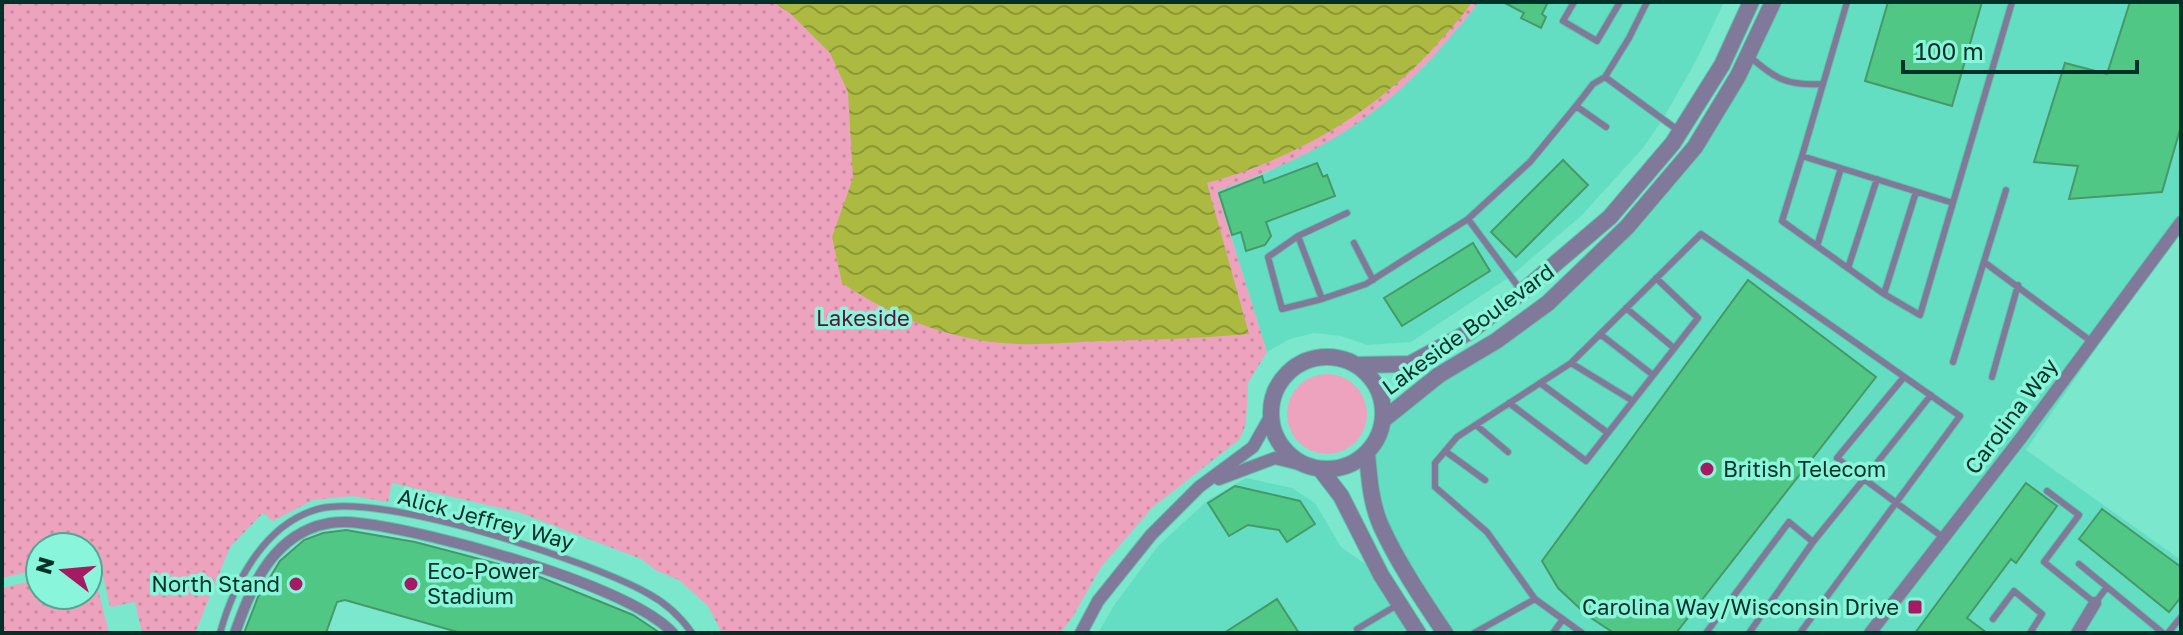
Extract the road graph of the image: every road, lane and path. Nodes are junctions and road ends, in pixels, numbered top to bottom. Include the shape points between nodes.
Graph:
1 (1574, 2) edge
2 (1620, 2) edge
3 (1647, 2) edge
4 (1751, 2) edge
5 (1773, 2) edge
6 (1847, 2) edge
7 (2012, 2) edge
8 (1748, 54) junction
9 (1605, 77) junction
10 (1823, 84) junction
11 (1576, 106) junction
12 (1606, 127) dead end
13 (1680, 131) junction
14 (1802, 156) junction
15 (1841, 168) junction
16 (1877, 179) junction
17 (2006, 190) dead end
18 (1916, 192) junction
19 (1953, 203) junction
20 (1347, 213) dead end
21 (1468, 219) junction
22 (2181, 222) edge
23 (1298, 236) junction
24 (1354, 243) dead end
25 (1817, 246) junction
26 (1984, 262) junction
27 (1848, 268) junction
28 (1656, 278) junction
29 (1373, 280) junction
30 (2018, 285) junction
31 (1522, 292) junction
32 (1884, 294) junction
33 (1322, 299) junction
34 (1626, 308) junction
35 (1600, 334) junction
36 (2092, 342) junction
37 (1674, 348) junction
38 (1953, 362) dead end
39 (1571, 363) junction
40 (1356, 365) junction
41 (1653, 375) junction
42 (1904, 377) junction
43 (1992, 377) dead end
44 (1540, 383) junction
45 (1931, 395) junction
46 (1633, 401) junction
47 (1509, 403) junction
48 (1270, 417) junction
49 (1383, 420) junction
50 (1476, 425) junction
51 (1608, 433) junction
52 (1445, 451) junction
53 (1508, 452) dead end
54 (1367, 453) junction
55 (1303, 465) junction
56 (1321, 470) junction
57 (1864, 479) junction
58 (1485, 480) dead end
59 (1199, 487) junction
60 (2047, 491) dead end
61 (1896, 500) junction
62 (1944, 538) junction
63 (1813, 542) junction
64 (2079, 564) dead end
65 (2107, 587) junction
66 (1535, 599) junction
67 (2095, 603) junction
68 (1400, 604) junction
69 (2181, 617) edge
70 (1563, 619) junction
71 (1993, 619) dead end
72 (1357, 629) dead end
73 (220, 633) edge
74 (235, 633) edge
75 (673, 633) edge
76 (692, 633) edge
77 (1081, 633) edge
78 (1418, 633) edge
79 (1445, 633) edge
80 (1474, 633) edge
81 (1553, 633) edge
82 (1582, 633) edge
83 (1706, 633) edge
84 (1749, 633) edge
85 (1800, 633) edge
86 (1870, 633) edge
87 (2029, 633) edge
88 (2077, 633) edge
89 (2166, 633) edge

1 - 2 lane via 1563,21 1597,41
3 - 9 lane
4 - 13 street, Lakeside Boulevard via 1722,65
5 - 8 street, Lakeside Boulevard
6 - 10 lane
7 - 19 lane
8 - 10 lane via 1788,83
8 - 49 street, Lakeside Boulevard via 1695,147 1627,227 1548,303 1439,375
9 - 11 lane
9 - 13 lane
10 - 14 lane
11 - 12 lane
11 - 21 lane via 1530,162
13 - 31 street, Lakeside Boulevard via 1610,217
14 - 15 lane
14 - 25 lane via 1782,221
15 - 16 lane
15 - 25 lane
16 - 18 lane
16 - 27 lane
17 - 26 lane
18 - 19 lane
18 - 32 lane
19 - 32 lane via 1920,315
20 - 23 lane
21 - 29 lane
21 - 31 lane
22 - 36 street, Carolina Way
23 - 33 lane
23 - 33 lane via 1268,257 1282,309
24 - 29 lane
25 - 27 lane
26 - 30 lane
26 - 38 lane
27 - 32 lane
28 - 34 lane
28 - 37 lane via 1698,318
28 - 42 lane via 1701,234
29 - 33 lane
30 - 36 lane
30 - 43 lane
31 - 40 street, Lakeside Boulevard via 1469,332 1410,364
34 - 35 lane
34 - 37 lane
35 - 39 lane
35 - 41 lane
36 - 62 street, Carolina Way
37 - 41 lane
39 - 44 lane
39 - 46 lane
40 - 48 street via 1331,357 1298,365 1277,386
40 - 49 street via 1381,397
41 - 46 lane
42 - 45 lane
42 - 57 lane via 1837,458
44 - 47 lane
44 - 51 lane
45 - 57 lane
45 - 61 lane via 1960,416
46 - 51 lane
47 - 50 lane
47 - 51 lane via 1586,461
48 - 55 street via 1278,443
48 - 59 street via 1253,447
49 - 54 street
50 - 52 lane
50 - 53 lane
52 - 58 lane
52 - 66 lane via 1435,463 1435,487 1487,532
54 - 56 street via 1346,467
54 - 79 street via 1380,524
55 - 56 street
55 - 59 street via 1275,458
56 - 68 street via 1341,496
57 - 61 lane
57 - 63 lane
59 - 77 street via 1120,570
60 - 67 lane via 2079,515 2044,562
61 - 62 lane
61 - 85 lane
62 - 86 street, Carolina Way
63 - 83 lane via 1789,522
63 - 84 lane
64 - 65 lane
65 - 67 lane
65 - 89 lane
66 - 70 lane
66 - 80 lane
67 - 88 street
68 - 72 lane
68 - 78 street
69 - 89 lane
70 - 81 lane
70 - 82 lane
71 - 87 lane via 2014,591 2042,614
73 - 76 lane, Alick Jeffrey Way via 244,573 266,541 291,520 340,506 442,522 592,568 648,593 680,616
74 - 75 street via 273,555 315,527 358,522 451,542 573,580 641,609

